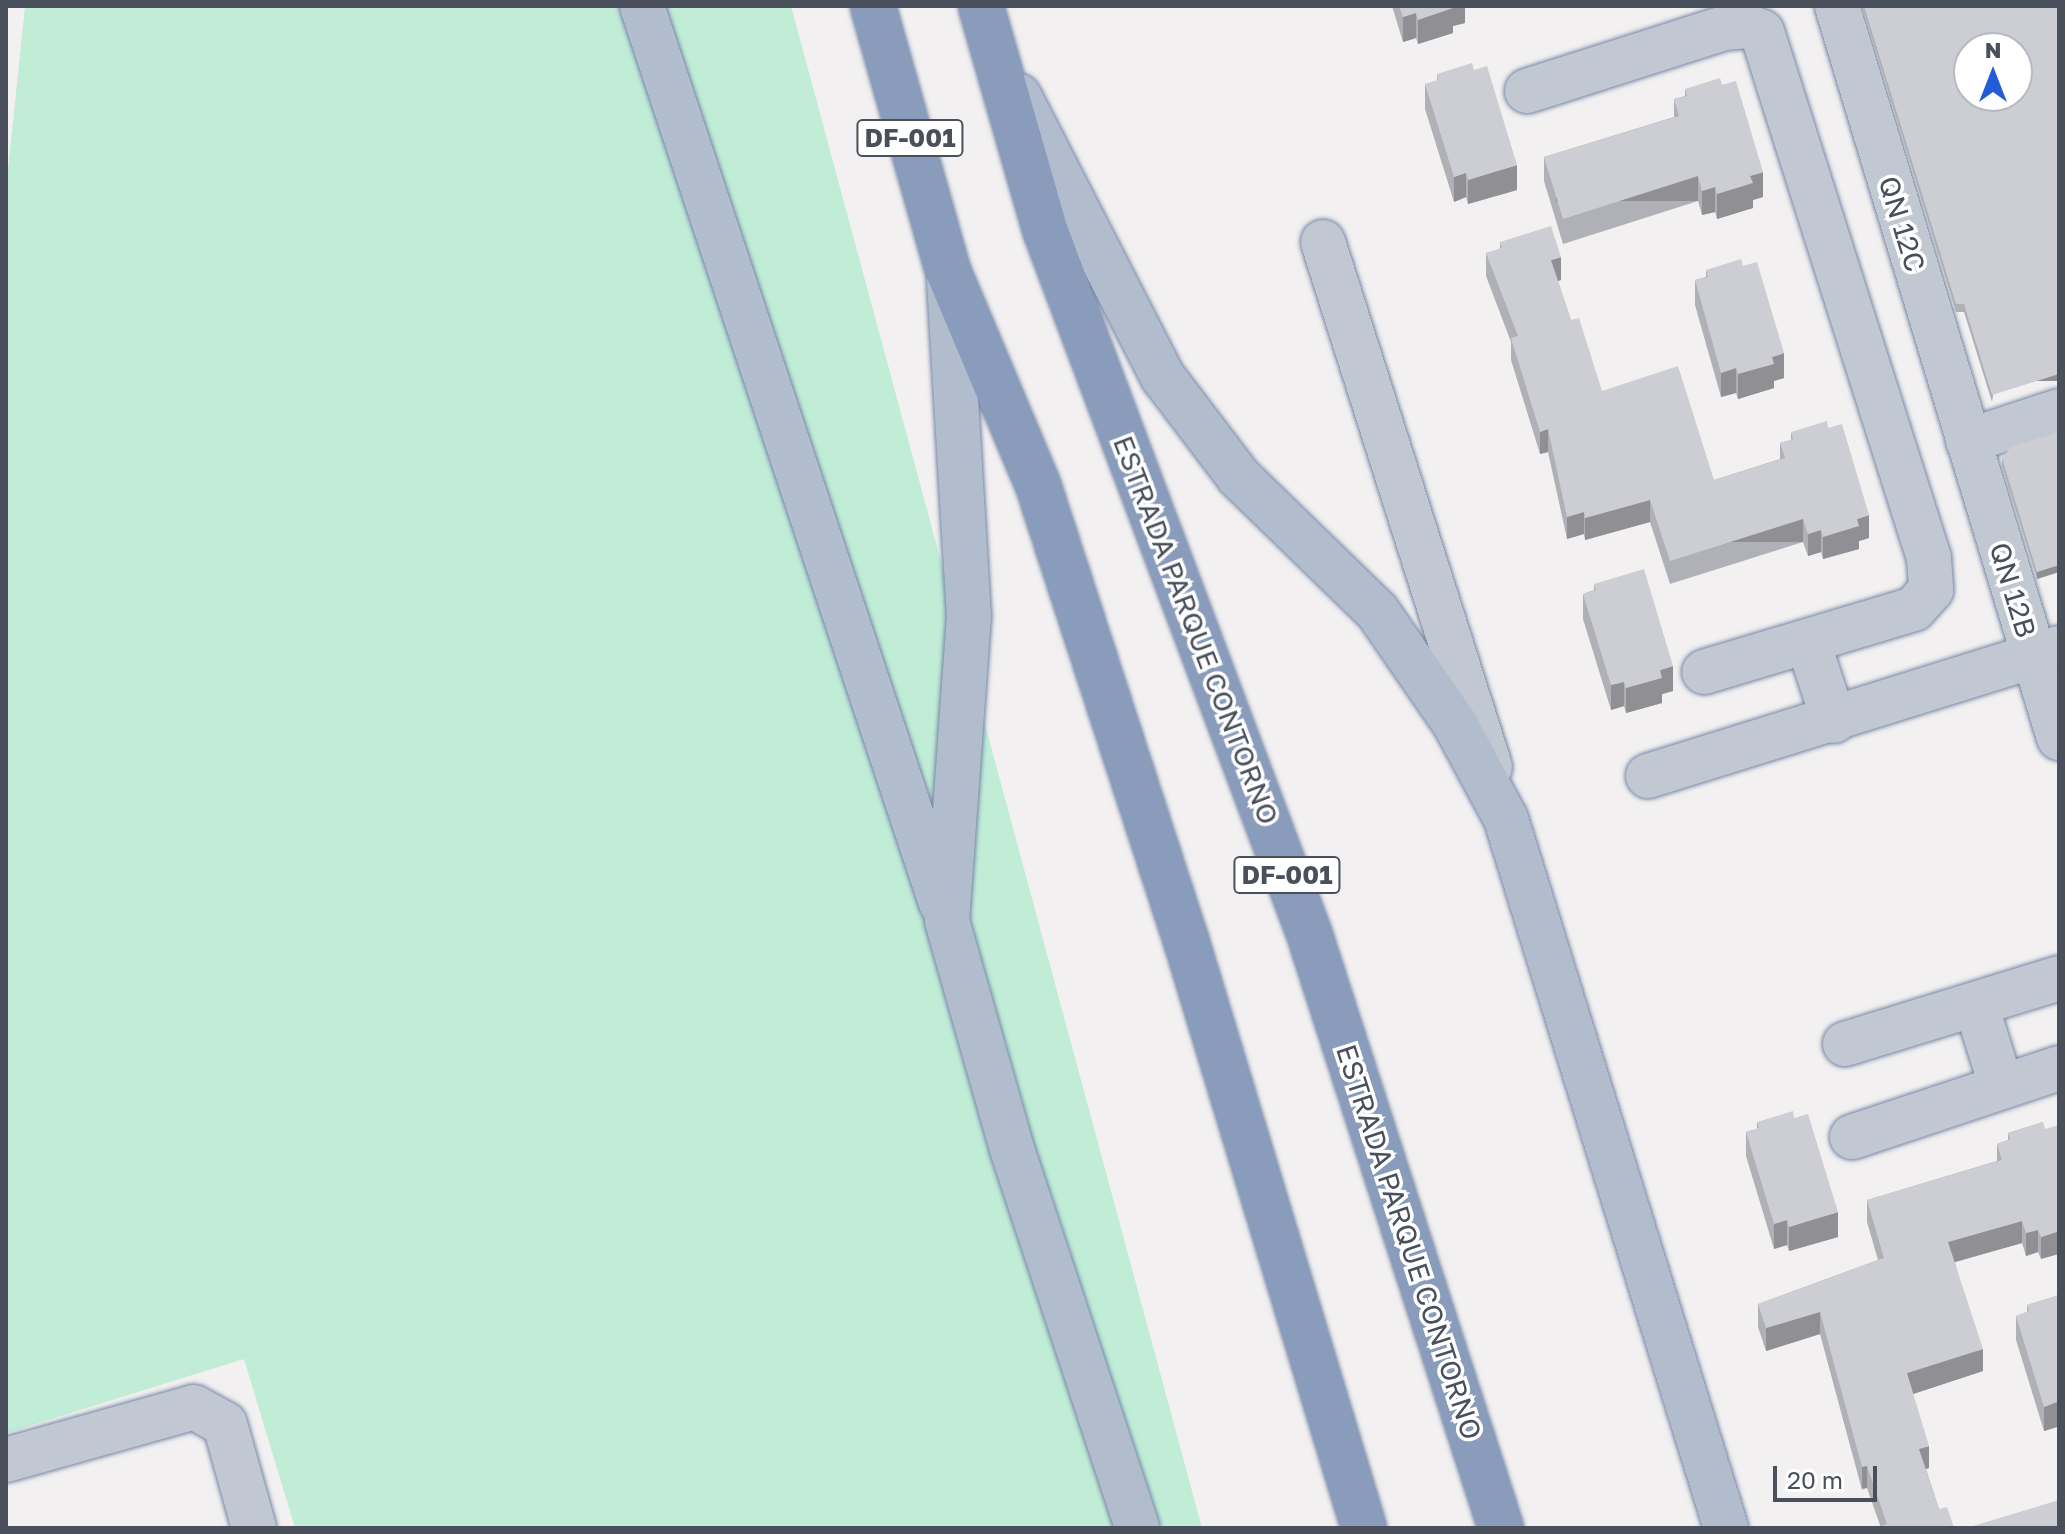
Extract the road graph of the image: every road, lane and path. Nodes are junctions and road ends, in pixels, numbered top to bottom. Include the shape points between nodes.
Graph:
1 (642, 6) edge
2 (873, 6) edge
3 (1837, 6) edge
4 (985, 18) edge
5 (1527, 91) dead end
6 (1323, 242) dead end
7 (948, 271) junction
8 (2059, 411) edge
9 (1968, 441) junction
10 (1808, 642) junction
11 (2046, 652) edge
12 (1704, 672) dead end
13 (1834, 721) junction
14 (2059, 738) edge
15 (1648, 776) dead end
16 (1506, 819) junction
17 (947, 921) junction
18 (2059, 978) edge
19 (1976, 1005) junction
20 (1845, 1044) dead end
21 (2059, 1068) edge
22 (2001, 1085) junction
23 (1852, 1137) dead end
24 (6, 1460) edge
25 (254, 1528) edge
26 (1137, 1528) edge
27 (1364, 1528) edge
28 (1501, 1528) edge
29 (1726, 1528) edge

1 - 17 main road
2 - 7 highway, DF-001
3 - 9 street, QN 12C
4 - 16 main road via 1101,265 1163,377 1239,477 1377,611 1455,724
4 - 28 highway, ESTRADA PARQUE CONTORNO / DF-001 via 1046,232 1309,933
5 - 10 street via 1724,28 1747,26 1762,32 1772,50 1932,577 1924,601 1914,609
6 - 16 street
7 - 17 main road via 969,615
7 - 27 highway, DF-001 via 1039,488 1186,940
8 - 9 street
9 - 11 street, QN 12B
10 - 12 street
10 - 13 street
11 - 13 street
11 - 14 street, QN 12B
13 - 15 street
16 - 29 main road
17 - 26 main road via 1017,1164
18 - 19 street
19 - 20 street
19 - 22 street
21 - 22 street
22 - 23 street
24 - 25 street via 194,1407 225,1424

